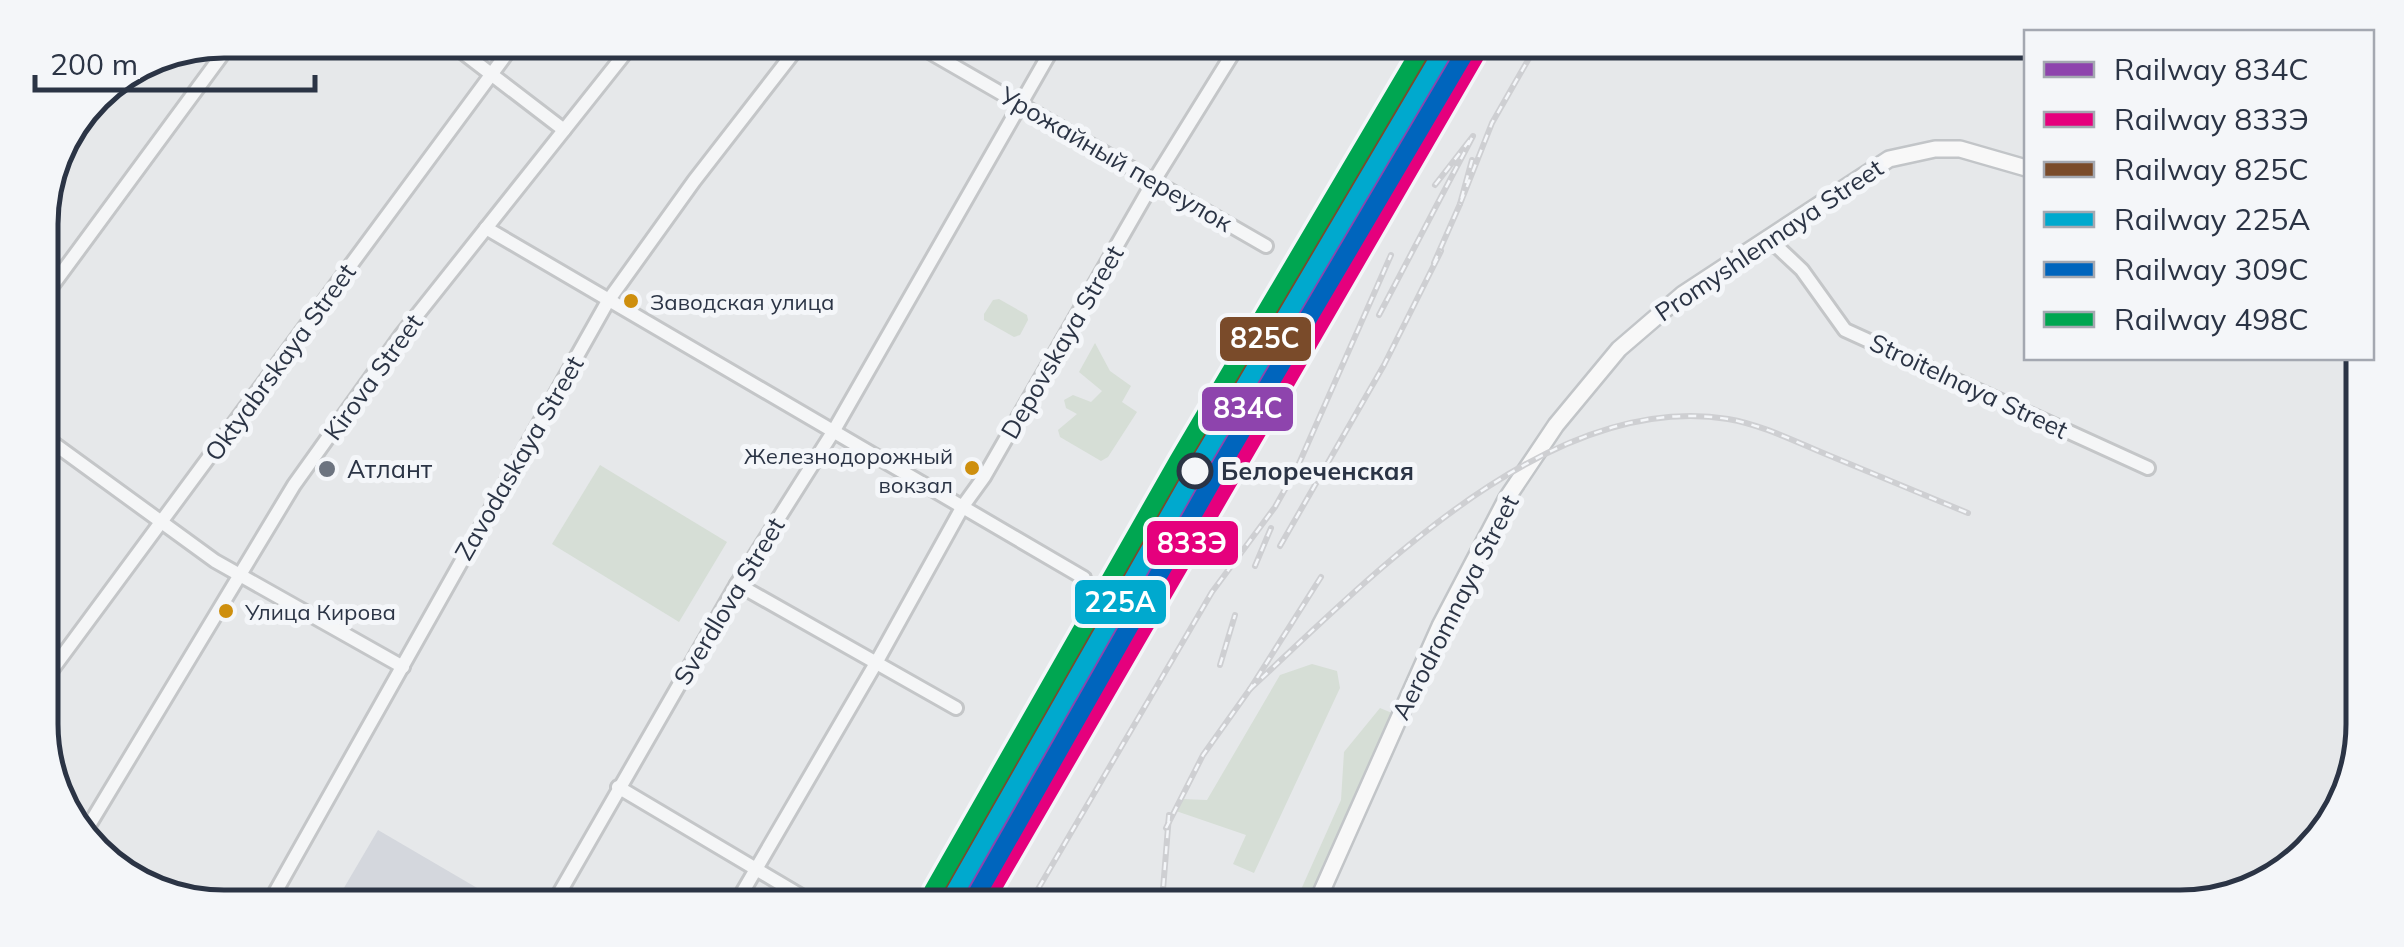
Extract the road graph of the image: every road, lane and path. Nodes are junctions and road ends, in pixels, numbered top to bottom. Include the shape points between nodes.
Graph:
1 (220, 58) edge
2 (471, 58) edge
3 (504, 58) edge
4 (621, 58) edge
5 (789, 58) edge
6 (939, 58) edge
7 (1048, 58) edge
8 (1230, 58) edge
9 (493, 74) junction
10 (1021, 103) junction
11 (564, 130) junction
12 (2024, 167) edge
13 (1155, 180) junction
14 (486, 228) junction
15 (1768, 238) junction
16 (1266, 246) dead end
17 (58, 278) edge
18 (608, 301) junction
19 (1632, 335) joint
20 (833, 432) junction
21 (58, 447) edge
22 (2148, 468) dead end
23 (963, 506) junction
24 (162, 522) junction
25 (238, 575) junction
26 (1084, 578) dead end
27 (737, 584) junction
28 (58, 662) edge
29 (876, 664) junction
30 (403, 668) junction
31 (956, 708) dead end
32 (618, 787) junction
33 (91, 822) edge
34 (754, 871) junction
35 (1323, 889) edge
36 (277, 890) edge
37 (561, 890) edge
38 (744, 890) edge
39 (789, 890) edge

1 - 17 street
2 - 9 street
3 - 9 street, Oktyabrskaya Street
4 - 11 street, Kirova Street
5 - 18 street, Zavodaskaya Street
6 - 10 street, Урожайный переулок
7 - 10 street, Sverdlova Street
8 - 13 street, Depovskaya Street
9 - 11 street
9 - 24 street, Oktyabrskaya Street
10 - 13 street, Урожайный переулок
10 - 20 street, Sverdlova Street
11 - 14 street, Kirova Street
12 - 15 main road, Promyshlennaya Street via 1960,149 1910,152
13 - 16 street, Урожайный переулок
13 - 23 street, Depovskaya Street
14 - 18 street
14 - 25 street, Kirova Street via 391,349
15 - 19 main road, Promyshlennaya Street
15 - 22 street, Stroitelnaya Street via 1802,270 1845,330
18 - 20 street
18 - 30 street, Zavodaskaya Street
19 - 35 main road, Aerodromnaya Street via 1556,425 1507,498 1440,626
20 - 23 street
20 - 27 street, Sverdlova Street
21 - 24 street
23 - 26 street
23 - 29 street, Depovskaya Street
24 - 25 street
24 - 28 street, Oktyabrskaya Street
25 - 30 street
25 - 33 street, Kirova Street
27 - 29 street
27 - 32 street, Sverdlova Street
29 - 31 street
29 - 34 street, Depovskaya Street
30 - 36 street, Zavodaskaya Street
32 - 34 street
32 - 37 street, Sverdlova Street
34 - 38 street, Depovskaya Street
34 - 39 street

